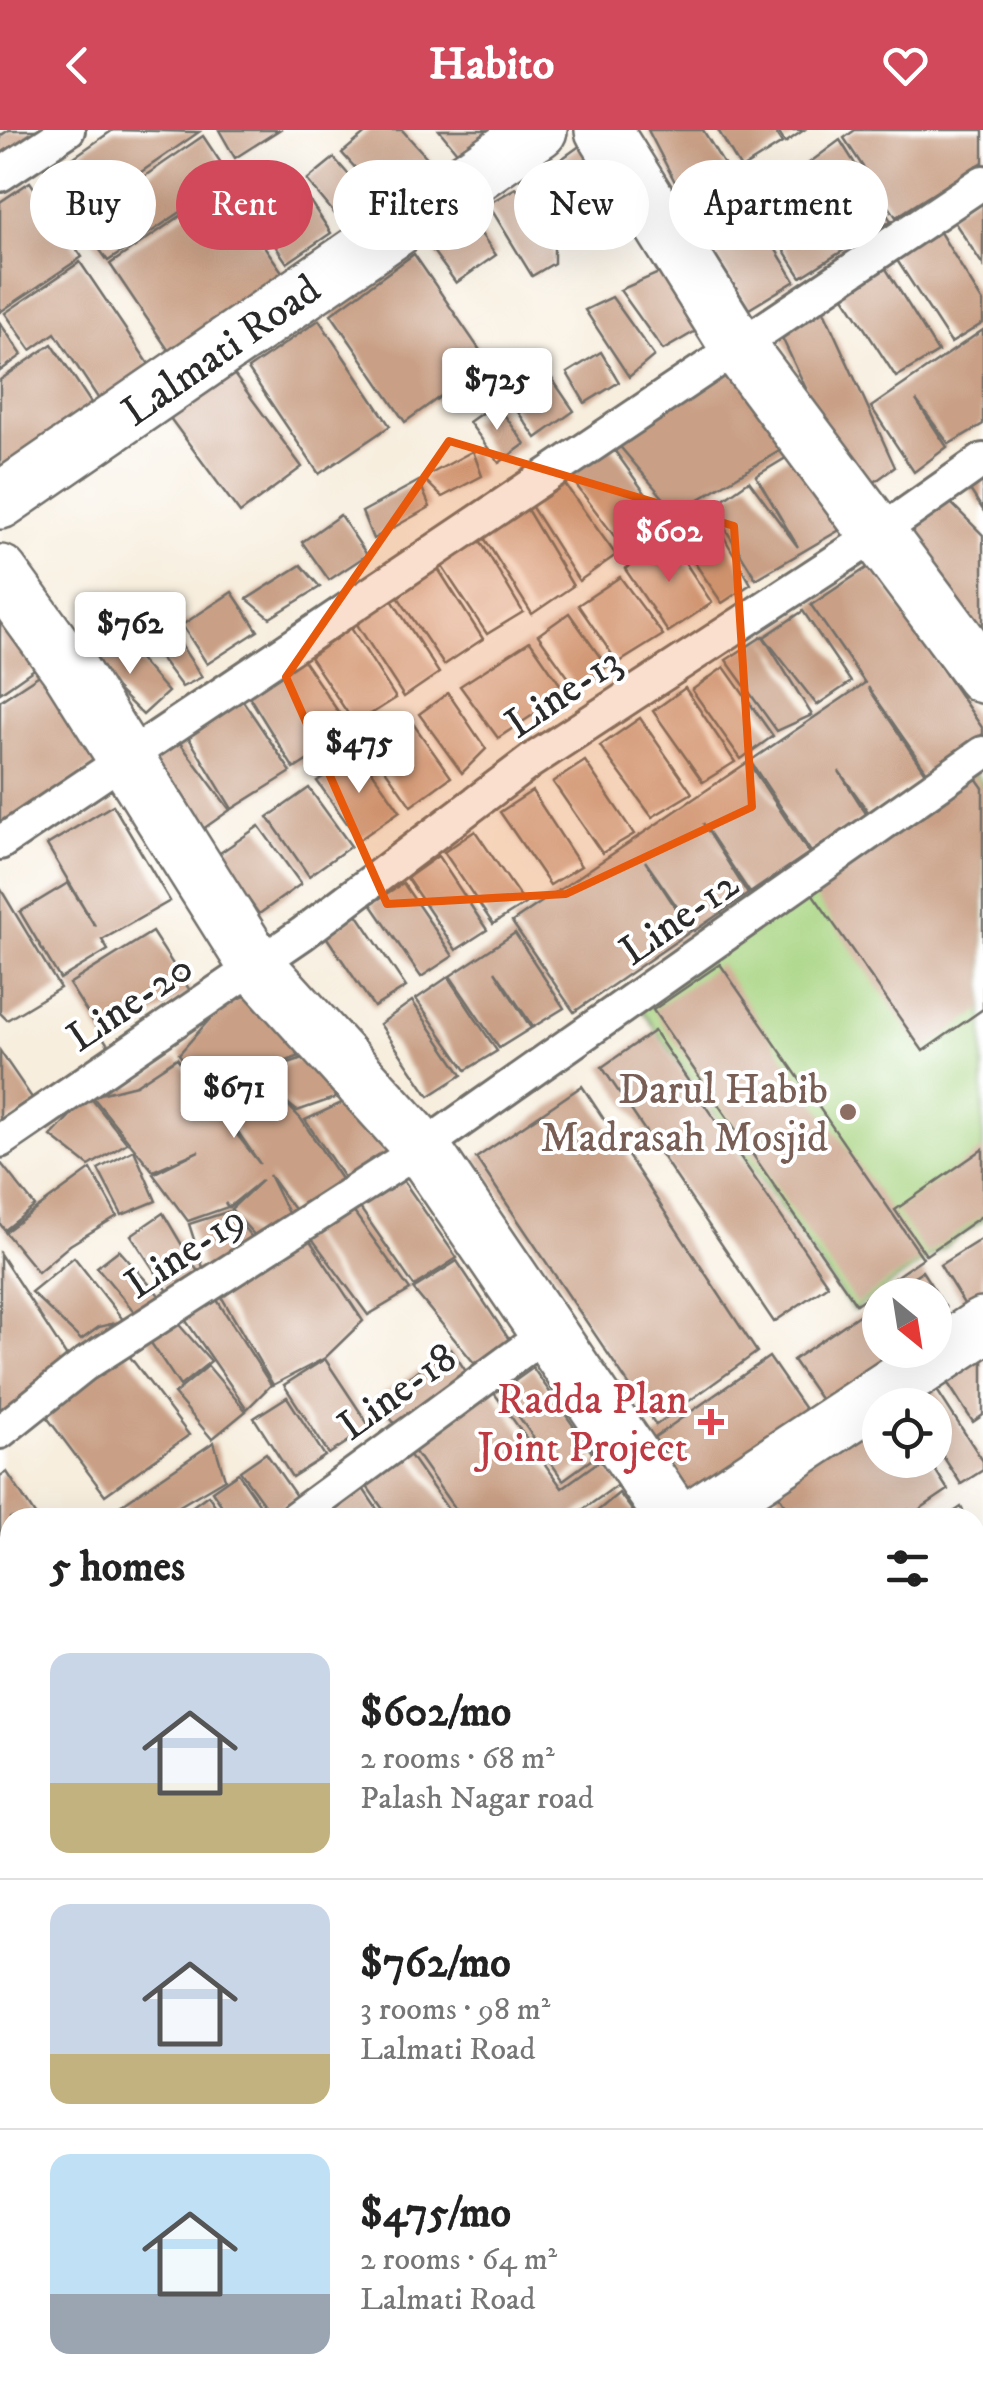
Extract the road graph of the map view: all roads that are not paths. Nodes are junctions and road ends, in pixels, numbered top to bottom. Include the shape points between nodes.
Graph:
1 (68, 130) edge
2 (539, 130) edge
3 (603, 130) edge
4 (0, 175) edge
5 (983, 182) edge
6 (739, 348) junction
7 (983, 460) edge
8 (0, 500) edge
9 (879, 532) junction
10 (0, 573) edge
11 (983, 675) edge
12 (983, 753) edge
13 (128, 758) junction
14 (0, 842) edge
15 (256, 964) junction
16 (0, 1142) edge
17 (422, 1148) junction
18 (983, 1326) edge
19 (548, 1332) junction
20 (0, 1432) edge
21 (309, 1508) edge
22 (667, 1508) edge
23 (708, 1508) edge

1 - 4 lane
2 - 8 street, Lalmati Road
3 - 6 street
5 - 6 lane
6 - 9 street
6 - 13 lane
7 - 9 lane, Line-13
9 - 11 street
9 - 15 lane, Line-13 via 532,761
10 - 13 street
12 - 17 lane, Line-12
13 - 14 lane
13 - 15 street
15 - 16 lane, Line-20
15 - 17 street
17 - 19 street
17 - 20 lane, Line-19 via 84,1365
18 - 23 street
19 - 21 lane, Line-18
19 - 22 street

